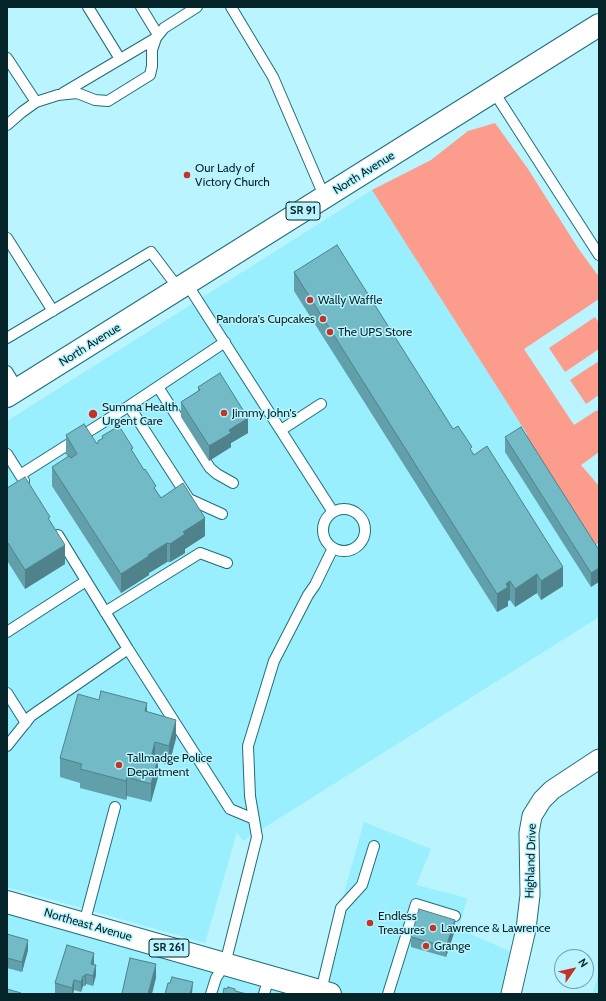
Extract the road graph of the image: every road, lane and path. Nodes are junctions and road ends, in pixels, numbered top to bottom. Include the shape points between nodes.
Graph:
1 (88, 7) edge
2 (141, 7) edge
3 (196, 7) edge
4 (231, 7) edge
5 (599, 25) edge
6 (157, 37) junction
7 (7, 58) edge
8 (120, 60) junction
9 (494, 92) junction
10 (58, 96) junction
11 (36, 102) junction
12 (7, 125) edge
13 (325, 198) junction
14 (7, 238) edge
15 (599, 256) edge
16 (183, 286) junction
17 (53, 311) junction
18 (7, 338) edge
19 (224, 342) junction
20 (7, 371) edge
21 (158, 387) junction
22 (13, 393) edge
23 (321, 404) dead end
24 (129, 406) junction
25 (281, 430) junction
26 (7, 454) edge
27 (20, 475) junction
28 (179, 483) junction
29 (233, 483) dead end
30 (28, 488) edge
31 (174, 493) edge
32 (333, 512) junction
33 (222, 514) dead end
34 (53, 528) edge
35 (193, 544) dead end
36 (333, 548) junction
37 (199, 554) junction
38 (227, 563) dead end
39 (86, 581) junction
40 (105, 612) junction
41 (7, 632) edge
42 (128, 649) junction
43 (7, 693) edge
44 (26, 723) junction
45 (7, 746) edge
46 (599, 759) edge
47 (115, 807) dead end
48 (254, 819) junction
49 (374, 846) dead end
50 (7, 902) edge
51 (455, 916) dead end
52 (84, 924) junction
53 (225, 964) junction
54 (267, 985) edge
55 (325, 993) edge
56 (211, 994) edge
57 (388, 994) edge
58 (511, 994) edge

1 - 8 lane
2 - 6 lane
3 - 6 lane via 164,28
4 - 13 lane via 273,77
5 - 9 main road, North Avenue / SR 91
6 - 8 lane
6 - 10 lane via 152,50 150,75 108,101 95,100 77,93
7 - 11 lane
8 - 10 lane
9 - 13 main road, North Avenue / SR 91
9 - 15 lane
10 - 11 lane
11 - 12 lane
13 - 16 main road, North Avenue / SR 91
14 - 17 lane
16 - 17 lane via 151,252
16 - 19 lane
16 - 22 main road, North Avenue / SR 91
17 - 18 lane
19 - 21 lane
19 - 25 lane
20 - 22 lane
21 - 24 lane
21 - 29 lane via 210,468
23 - 25 lane
24 - 27 lane
24 - 28 lane
25 - 32 lane
26 - 27 lane
27 - 30 lane
28 - 31 lane
28 - 33 lane via 189,499
32 - 36 lane via 326,518 322,531 327,543
32 - 36 lane via 344,508 357,513 365,525 365,532 359,545 353,549 346,551
34 - 39 lane
35 - 37 lane
36 - 48 lane via 274,661 248,746 250,796
37 - 38 lane
37 - 40 lane
39 - 40 lane
39 - 41 lane
40 - 42 lane
42 - 44 lane via 31,716
42 - 48 lane via 230,809
43 - 44 lane
44 - 45 lane
46 - 58 street, Highland Drive via 552,790 532,816 529,833 530,895 526,929
47 - 52 lane
48 - 53 lane via 257,837
49 - 55 lane via 362,885 341,908
50 - 52 main road, Northeast Avenue / SR 261
51 - 57 lane via 416,904
52 - 53 main road, Northeast Avenue / SR 261
53 - 54 main road, Northeast Avenue / SR 261
53 - 56 lane via 216,978
54 - 55 main road, Northeast Avenue / SR 261

